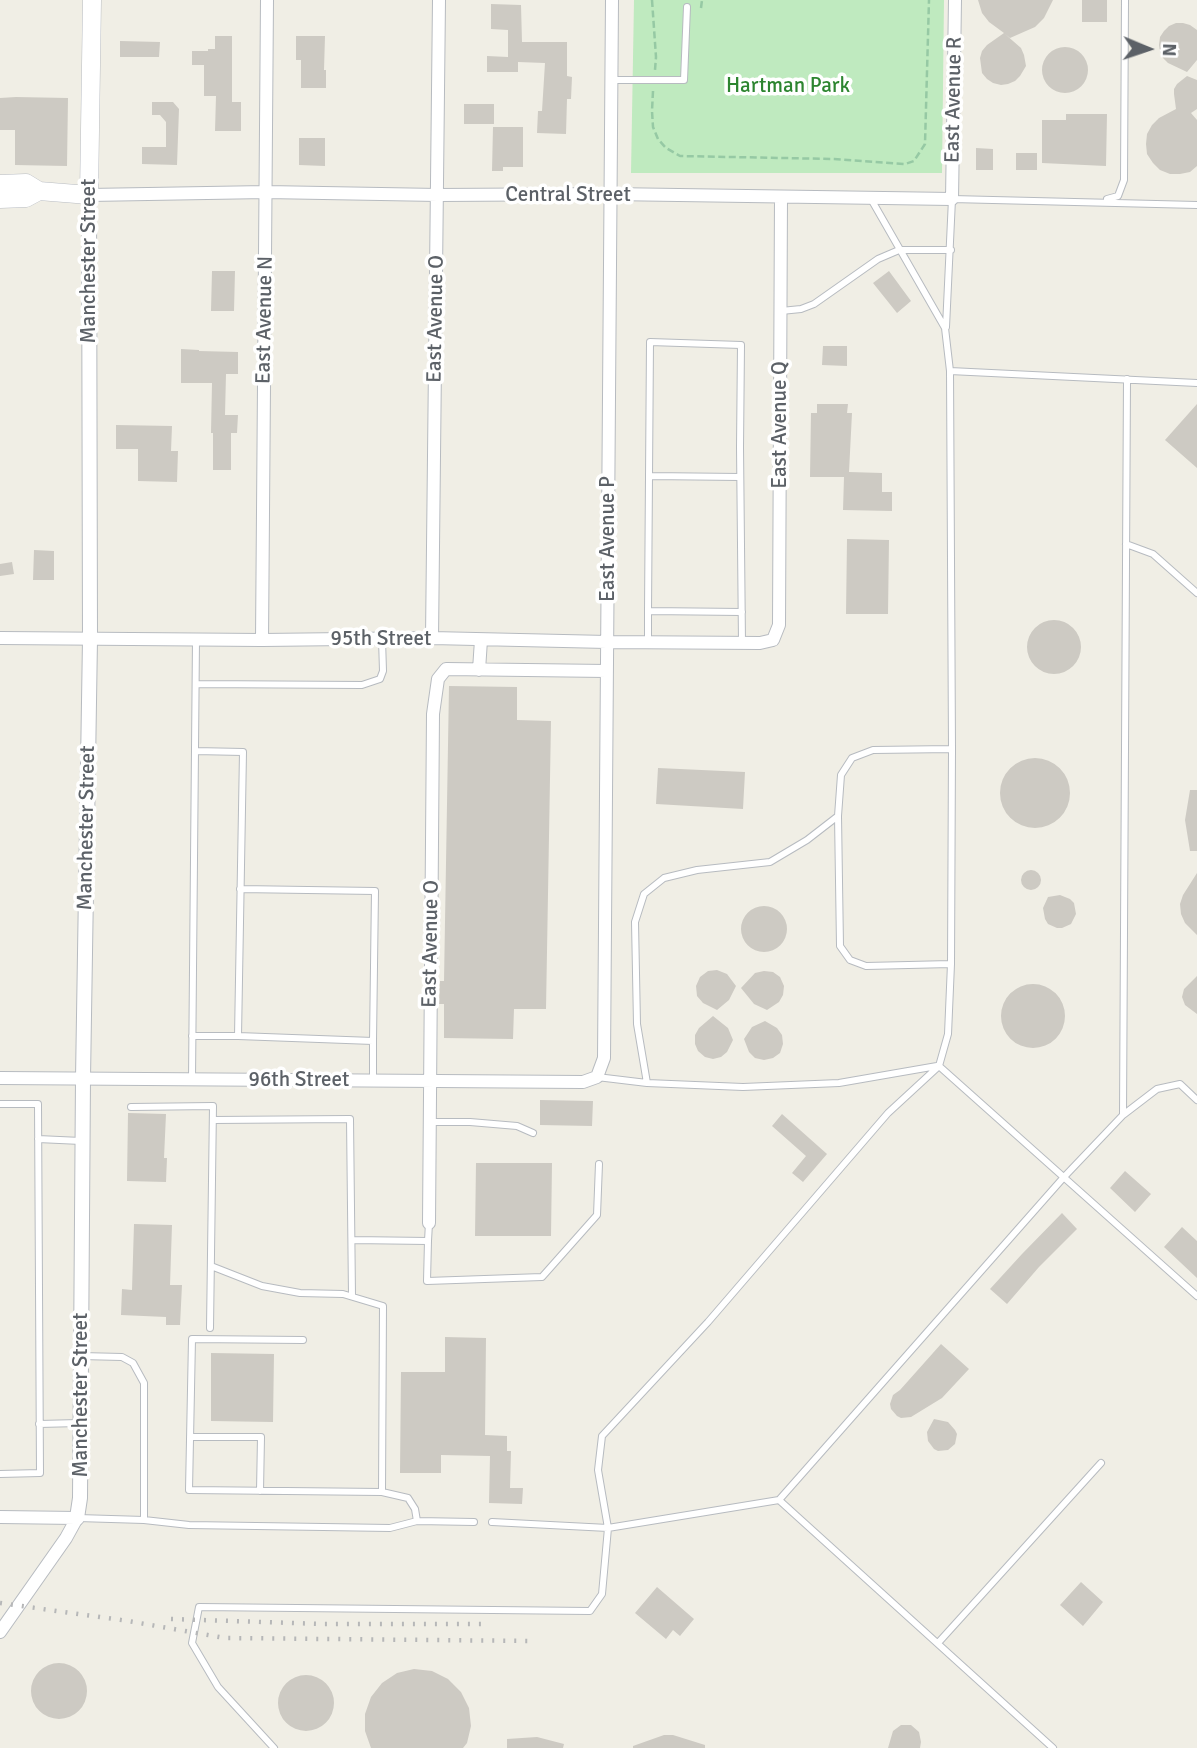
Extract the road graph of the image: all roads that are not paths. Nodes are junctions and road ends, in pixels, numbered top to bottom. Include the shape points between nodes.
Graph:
1 (92, 0) edge
2 (267, 0) edge
3 (439, 0) edge
4 (612, 0) edge
5 (955, 0) edge
6 (1125, 0) edge
7 (687, 7) dead end
8 (611, 80) junction
9 (0, 184) edge
10 (39, 191) junction
11 (266, 192) junction
12 (610, 194) junction
13 (89, 195) junction
14 (438, 195) junction
15 (781, 197) junction
16 (870, 197) junction
17 (0, 199) edge
18 (952, 199) junction
19 (1097, 202) junction
20 (1197, 205) edge
21 (899, 250) junction
22 (951, 250) junction
23 (780, 311) junction
24 (946, 328) junction
25 (950, 371) junction
26 (1127, 379) junction
27 (1197, 383) edge
28 (649, 475) junction
29 (740, 477) junction
30 (1126, 544) junction
31 (1197, 593) edge
32 (648, 611) junction
33 (742, 612) junction
34 (0, 638) edge
35 (382, 638) junction
36 (432, 638) junction
37 (90, 639) junction
38 (196, 639) junction
39 (262, 640) junction
40 (481, 640) junction
41 (607, 642) junction
42 (648, 642) junction
43 (742, 643) junction
44 (762, 643) joint
45 (480, 670) junction
46 (607, 671) junction
47 (196, 684) junction
48 (952, 750) junction
49 (195, 751) junction
50 (838, 816) junction
51 (240, 889) junction
52 (951, 964) junction
53 (192, 1036) junction
54 (238, 1036) junction
55 (373, 1041) junction
56 (939, 1066) junction
57 (597, 1077) junction
58 (0, 1078) edge
59 (83, 1078) junction
60 (192, 1079) junction
61 (373, 1080) junction
62 (430, 1080) junction
63 (647, 1083) junction
64 (1197, 1100) edge
65 (0, 1104) edge
66 (131, 1107) dead end
67 (1123, 1115) junction
68 (213, 1120) junction
69 (430, 1122) junction
70 (533, 1133) dead end
71 (38, 1139) junction
72 (83, 1141) junction
73 (599, 1164) dead end
74 (1064, 1177) junction
75 (429, 1223) joint
76 (352, 1240) junction
77 (428, 1241) junction
78 (211, 1266) junction
79 (352, 1296) junction
80 (1197, 1296) edge
81 (210, 1328) dead end
82 (303, 1340) dead end
83 (81, 1356) junction
84 (81, 1423) junction
85 (38, 1424) junction
86 (190, 1437) junction
87 (1101, 1463) dead end
88 (0, 1474) edge
89 (260, 1491) junction
90 (382, 1492) junction
91 (779, 1500) junction
92 (0, 1517) edge
93 (77, 1518) junction
94 (144, 1520) junction
95 (417, 1521) junction
96 (474, 1522) dead end
97 (492, 1522) dead end
98 (608, 1528) junction
99 (0, 1632) edge
100 (938, 1643) junction
101 (274, 1748) edge
102 (1053, 1748) edge

1 - 13 main road, Manchester Street
2 - 11 street, East Avenue N
3 - 14 street, East Avenue O
4 - 8 street, East Avenue P
5 - 18 street, East Avenue R
6 - 19 lane via 1125,180 1118,196
7 - 8 lane via 684,80
8 - 12 street, East Avenue P
9 - 10 main road, Central Street via 26,183
10 - 13 main road, Central Street
10 - 17 main road, Central Street via 26,198
11 - 13 street, Central Street
11 - 14 street, Central Street
11 - 39 street, East Avenue N
12 - 14 street, Central Street
12 - 15 street, Central Street
12 - 41 street, East Avenue P
13 - 37 street, Manchester Street
14 - 36 street, East Avenue O
15 - 16 street, Central Street
15 - 23 street, East Avenue Q
16 - 18 street, Central Street
16 - 21 lane
18 - 19 lane, Central Street
18 - 22 lane
19 - 20 lane, Central Street
21 - 22 lane
21 - 23 lane via 878,259 814,304
21 - 24 lane
22 - 24 lane
23 - 44 street, East Avenue Q via 779,625 773,640
24 - 25 lane
25 - 26 lane
25 - 48 lane
26 - 27 lane
26 - 30 lane
28 - 29 lane
28 - 29 lane via 650,341 741,345
28 - 32 lane
29 - 33 lane
30 - 31 lane via 1153,554
30 - 67 lane
32 - 33 lane
32 - 42 lane
33 - 43 lane
34 - 37 street, 95th Street
35 - 36 street, 95th Street
35 - 39 street, 95th Street
35 - 47 lane via 380,679 362,685
36 - 40 street, 95th Street
37 - 38 street, 95th Street
37 - 59 street, Manchester Street
38 - 39 street, 95th Street
38 - 47 lane
40 - 41 street, 95th Street
40 - 45 street
41 - 42 street, 95th Street
41 - 46 street, East Avenue P
42 - 43 street, 95th Street
43 - 44 street, 95th Street
45 - 46 street
45 - 62 street, East Avenue O via 446,669 438,679 433,714
46 - 57 street, East Avenue P via 604,1058
47 - 49 lane
48 - 50 lane via 873,750 852,758 841,775
48 - 52 lane
49 - 51 lane via 243,752
49 - 53 lane
50 - 52 lane via 840,946 850,960 866,966
50 - 63 lane via 770,862 664,878 644,894 635,935 637,1024
51 - 54 lane
51 - 55 lane via 375,891
52 - 56 lane via 948,1034
53 - 54 lane
53 - 60 lane
54 - 55 lane
55 - 61 lane
56 - 63 lane via 839,1083 743,1087
56 - 74 lane
56 - 98 lane via 888,1113 708,1322 602,1436 598,1470
57 - 62 street, 96th Street via 583,1082
57 - 63 lane
58 - 59 street, 96th Street
59 - 60 street, 96th Street
59 - 72 street, Manchester Street
60 - 61 street, 96th Street
61 - 62 street, 96th Street
62 - 69 street, East Avenue O
64 - 67 lane via 1180,1084 1157,1088
65 - 71 lane via 38,1104
66 - 68 lane via 213,1106
67 - 74 lane
68 - 76 lane via 350,1119
68 - 78 lane
69 - 70 lane via 517,1126
69 - 75 street, East Avenue O
71 - 72 lane
71 - 85 lane
72 - 83 street, Manchester Street
73 - 77 lane via 597,1215 542,1277 427,1281
74 - 80 lane
74 - 91 lane
75 - 77 lane
76 - 77 lane
76 - 79 lane
78 - 79 lane via 262,1286
78 - 81 lane
79 - 90 lane via 383,1306
82 - 86 lane via 192,1339
83 - 84 street, Manchester Street
83 - 94 lane via 122,1357 133,1363 144,1383
84 - 85 lane
84 - 93 street, Manchester Street
85 - 88 lane via 40,1473
86 - 89 lane via 189,1490
86 - 89 lane via 261,1437
87 - 100 lane
89 - 90 lane
90 - 95 lane via 408,1498
91 - 98 lane
91 - 100 lane
92 - 93 street
93 - 94 lane
93 - 99 street, Manchester Street
94 - 95 lane via 379,1528
95 - 96 lane
97 - 98 lane
98 - 101 lane via 602,1594 590,1611 200,1607 192,1643 218,1687
100 - 102 lane

